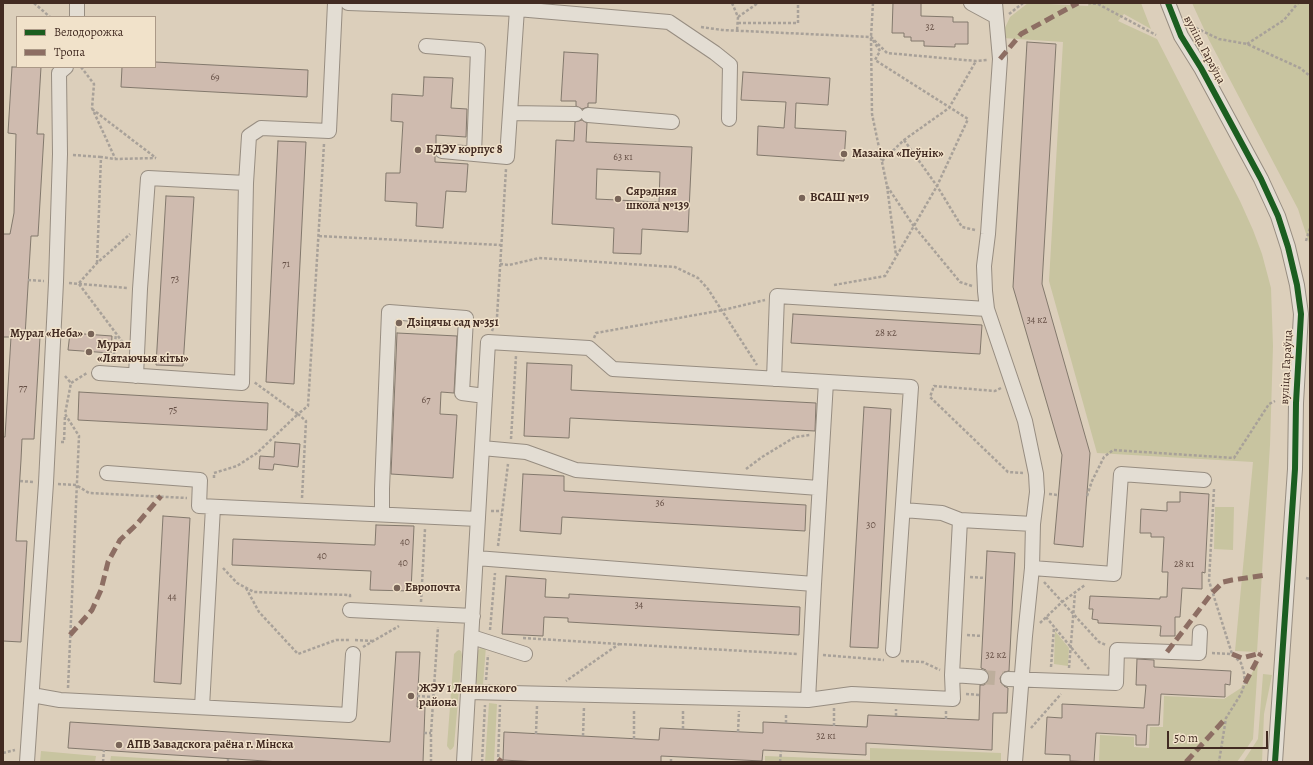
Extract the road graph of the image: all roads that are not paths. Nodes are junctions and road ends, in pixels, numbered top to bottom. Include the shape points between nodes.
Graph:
1 (77, 3) edge
2 (335, 3) edge
3 (348, 3) edge
4 (971, 3) edge
5 (1168, 3) edge
6 (409, 4) edge
7 (523, 7) edge
8 (995, 9) edge
9 (77, 16) edge
10 (426, 46) dead end
11 (65, 68) edge
12 (510, 113) junction
13 (729, 119) dead end
14 (672, 122) dead end
15 (442, 151) dead end
16 (474, 154) junction
17 (246, 184) junction
18 (987, 309) junction
19 (97, 369) road end
20 (136, 376) junction
21 (770, 379) junction
22 (826, 382) junction
23 (485, 396) junction
24 (482, 448) junction
25 (107, 473) dead end
26 (1204, 480) road end
27 (819, 488) junction
28 (213, 507) junction
29 (903, 510) junction
30 (382, 514) junction
31 (478, 519) junction
32 (960, 520) junction
33 (1033, 524) junction
34 (476, 558) junction
35 (1032, 568) junction
36 (814, 584) junction
37 (350, 610) road end
38 (473, 616) junction
39 (1200, 632) dead end
40 (472, 637) junction
41 (352, 654) road end
42 (525, 654) dead end
43 (893, 657) road end
44 (952, 675) junction
45 (980, 677) tunnel mouth
46 (1015, 680) junction
47 (468, 692) junction
48 (32, 695) junction
49 (808, 700) junction
50 (202, 707) junction
51 (27, 762) edge
52 (464, 762) edge
53 (1015, 762) edge
54 (1275, 762) edge

1 - 9 street
2 - 17 street via 329,132 261,128 249,136
3 - 6 street
4 - 8 street
5 - 54 street, вуліца Гараўца via 1181,36 1264,185 1278,216 1297,285 1301,314 1295,469
6 - 7 street
7 - 12 street
7 - 13 street via 669,22 730,65
8 - 18 street via 1000,59 984,266
10 - 16 street via 478,50
11 - 48 street via 59,73 60,154 46,483
12 - 14 street
12 - 16 street via 507,157
15 - 16 street
17 - 20 street via 148,178
17 - 20 street via 242,383
18 - 21 street via 777,296
18 - 33 street via 1026,421 1036,474 1037,492
19 - 20 street
21 - 22 street
21 - 23 street via 613,369 589,348 488,342
22 - 27 street
22 - 29 street via 910,387
23 - 24 street
23 - 30 street via 462,393 466,318 389,312
24 - 27 street via 526,452 576,470
24 - 31 street
25 - 28 street via 200,480 199,506
26 - 35 street via 1121,474 1114,574
27 - 36 street
28 - 30 street
28 - 50 street
29 - 32 street via 942,512
29 - 43 street
30 - 31 street
31 - 34 street
32 - 33 street
32 - 44 street
33 - 35 street
34 - 36 street
34 - 38 street
35 - 46 street via 1025,636
36 - 49 street
37 - 38 street
38 - 40 street
39 - 46 street via 1200,653 1117,650 1116,683
40 - 42 street
40 - 47 street
41 - 50 street via 349,715
44 - 45 street
44 - 49 street via 953,699 852,694
46 - 53 street
47 - 49 street via 542,698
47 - 52 street
48 - 50 street via 60,700
48 - 51 street

